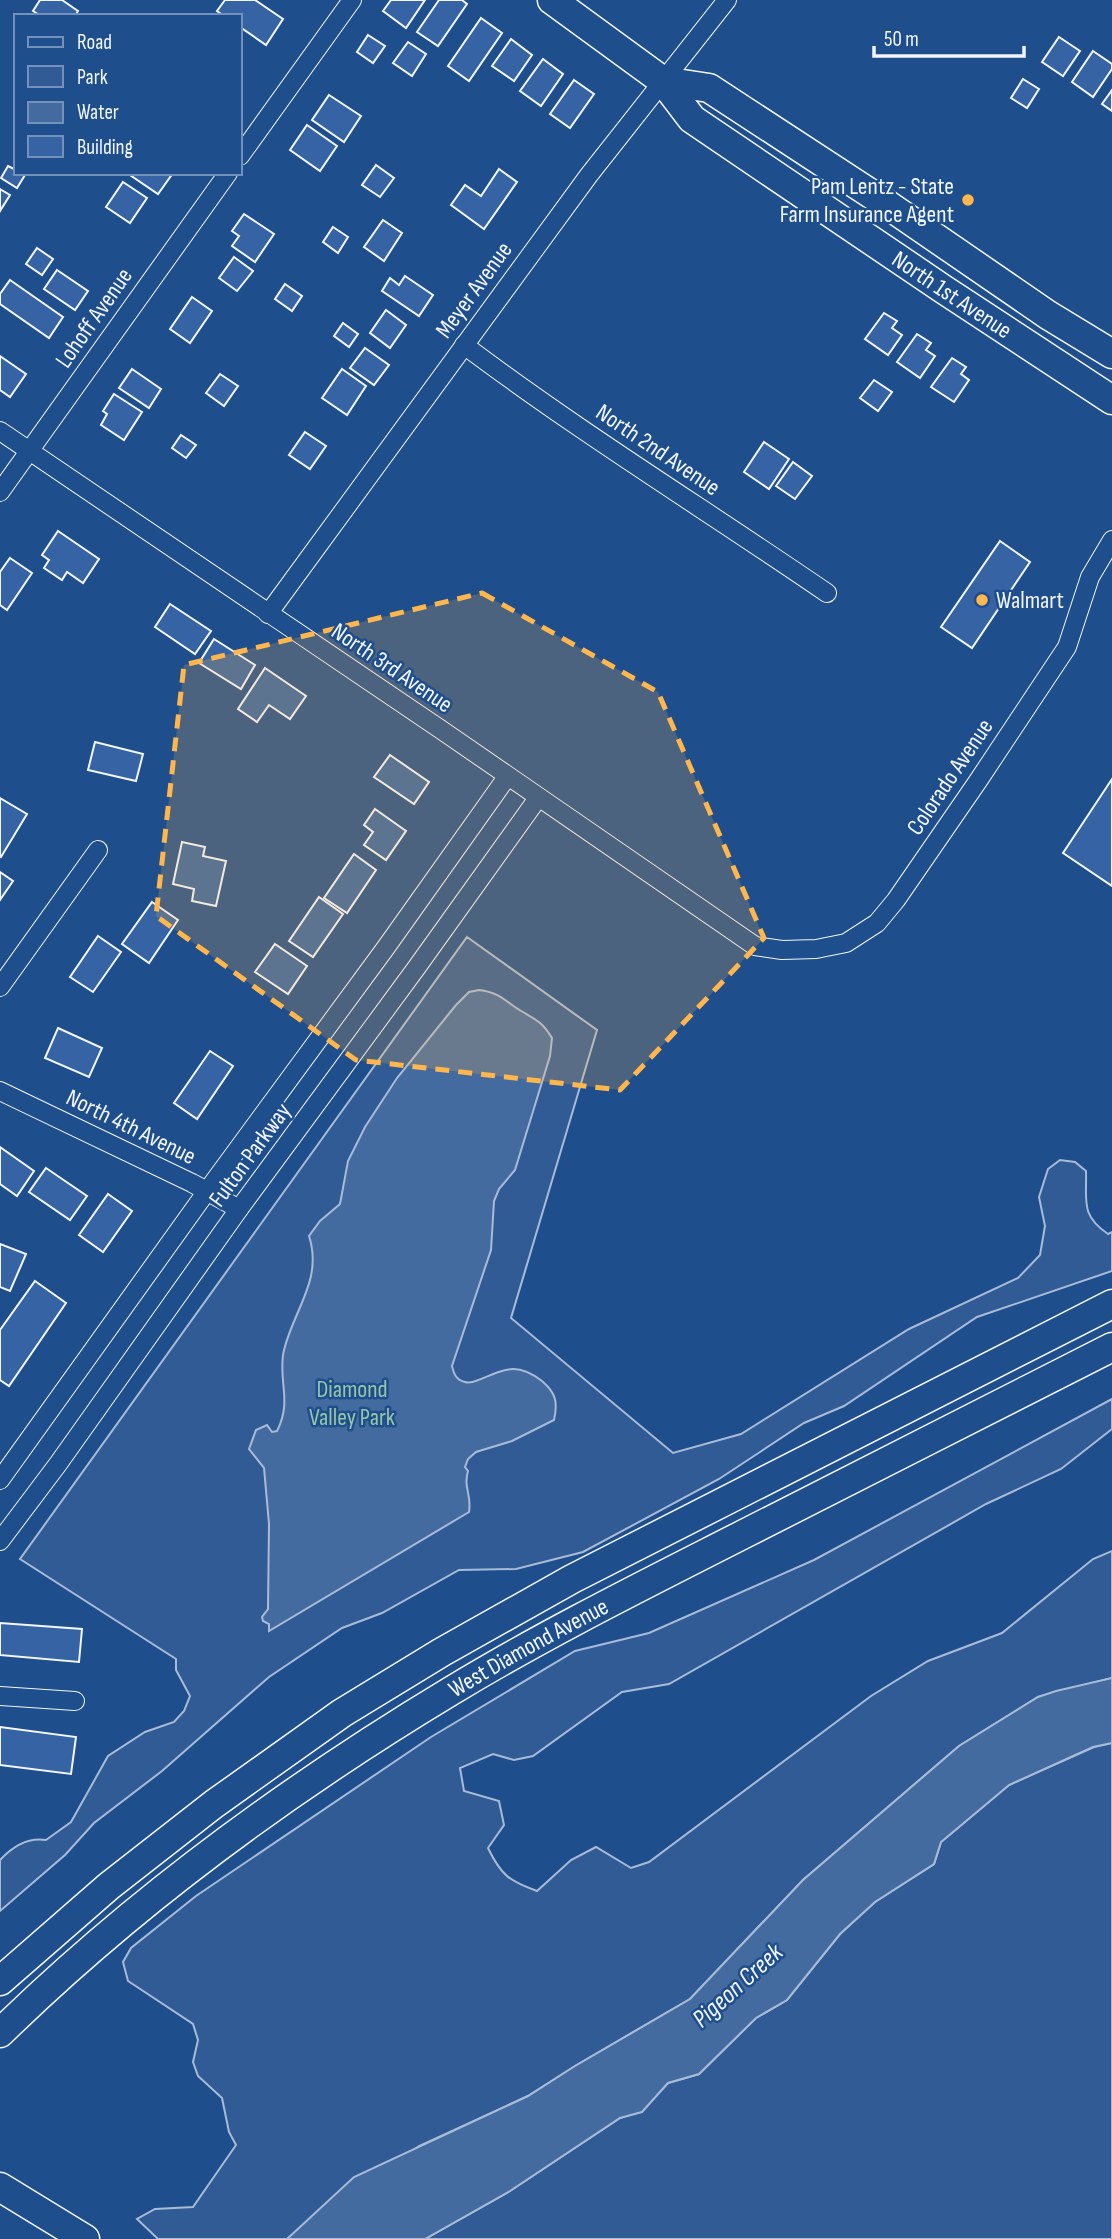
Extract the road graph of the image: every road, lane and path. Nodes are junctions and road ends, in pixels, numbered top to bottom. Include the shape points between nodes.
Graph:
1 (352, 0) edge
2 (552, 0) edge
3 (727, 0) edge
4 (663, 81) junction
5 (242, 153) edge
6 (227, 175) edge
7 (464, 345) junction
8 (1112, 354) edge
9 (1112, 400) edge
10 (0, 431) edge
11 (30, 451) junction
12 (0, 492) edge
13 (1112, 540) edge
14 (827, 593) dead end
15 (268, 614) junction
16 (507, 777) junction
17 (538, 798) junction
18 (98, 850) dead end
19 (755, 946) joint
20 (0, 987) edge
21 (0, 1091) edge
22 (207, 1191) junction
23 (239, 1209) junction
24 (1112, 1304) edge
25 (1112, 1347) edge
26 (0, 1480) edge
27 (0, 1541) edge
28 (0, 1696) edge
29 (75, 1701) dead end
30 (0, 1981) edge
31 (0, 2033) edge
32 (0, 2187) edge
33 (85, 2239) edge

1 - 5 street
2 - 4 main road, North 1st Avenue
3 - 4 street, Meyer Avenue
4 - 7 street, Meyer Avenue
4 - 8 main road, North 1st Avenue via 709,88
4 - 9 main road, North 1st Avenue via 692,118
6 - 11 street, Lohoff Avenue
7 - 14 street, North 2nd Avenue
7 - 15 street, Meyer Avenue
10 - 11 street, North 3rd Avenue
11 - 12 street, Lohoff Avenue
11 - 15 street, North 3rd Avenue
13 - 19 street, Colorado Avenue via 1090,577 1067,647 877,923 846,943 816,949
15 - 16 street, North 3rd Avenue
16 - 17 street, North 3rd Avenue
16 - 22 street, Fulton Parkway
17 - 19 street, North 3rd Avenue
17 - 23 street, Fulton Parkway
18 - 20 street
21 - 22 street, North 4th Avenue
22 - 23 street, North 4th Avenue
22 - 26 street, Fulton Parkway
23 - 27 street, Fulton Parkway
24 - 30 main road, West Diamond Avenue via 572,1579 442,1652 342,1713 214,1804 109,1886
25 - 31 main road, West Diamond Avenue via 571,1622 452,1690 277,1804 201,1861
28 - 29 street
32 - 33 main road

